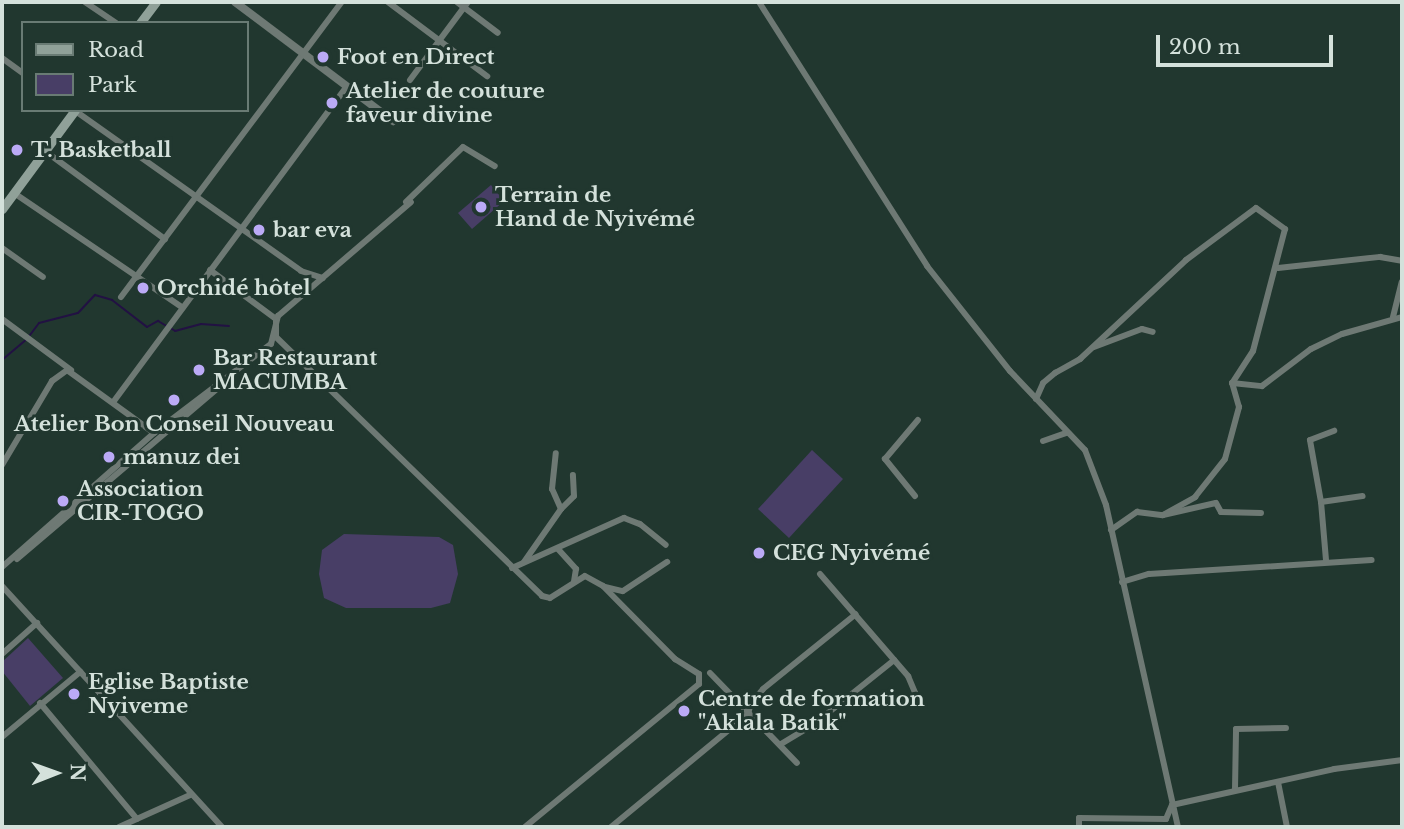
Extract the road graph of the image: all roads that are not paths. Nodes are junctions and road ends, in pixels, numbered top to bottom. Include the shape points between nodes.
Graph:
1 (85, 2) edge
2 (156, 2) edge
3 (235, 2) edge
4 (342, 2) edge
5 (388, 2) edge
6 (457, 2) edge
7 (759, 2) edge
8 (466, 5) edge
9 (113, 21) edge
10 (142, 21) edge
11 (498, 33) dead end
12 (439, 40) junction
13 (304, 53) junction
14 (2, 58) edge
15 (21, 72) edge
16 (487, 76) dead end
17 (410, 80) dead end
18 (347, 86) junction
19 (74, 112) edge
20 (78, 112) edge
21 (393, 121) dead end
22 (45, 151) junction
23 (495, 166) dead end
24 (14, 193) junction
25 (196, 197) junction
26 (411, 202) dead end
27 (2, 209) edge
28 (241, 229) junction
29 (165, 239) junction
30 (2, 248) edge
31 (1402, 261) edge
32 (1278, 268) junction
33 (210, 270) junction
34 (136, 276) junction
35 (43, 277) dead end
36 (1402, 282) edge
37 (121, 297) dead end
38 (183, 308) junction
39 (1393, 317) junction
40 (1402, 317) edge
41 (2, 319) edge
42 (1153, 332) dead end
43 (276, 337) junction
44 (1089, 350) junction
45 (1232, 383) junction
46 (46, 389) dead end
47 (1037, 399) junction
48 (114, 401) junction
49 (918, 421) dead end
50 (1334, 431) dead end
51 (1066, 432) junction
52 (154, 433) junction
53 (163, 438) junction
54 (1043, 441) dead end
55 (556, 453) dead end
56 (2, 466) edge
57 (573, 475) dead end
58 (915, 496) dead end
59 (1363, 496) dead end
60 (1321, 502) junction
61 (561, 509) junction
62 (1261, 513) dead end
63 (1163, 515) junction
64 (1111, 530) junction
65 (666, 545) dead end
66 (558, 549) junction
67 (1373, 560) dead end
68 (1326, 561) junction
69 (524, 562) junction
70 (667, 562) dead end
71 (512, 568) junction
72 (2, 569) edge
73 (820, 574) dead end
74 (574, 582) junction
75 (1122, 582) junction
76 (2, 586) edge
77 (603, 586) junction
78 (856, 614) junction
79 (37, 623) junction
80 (2, 654) edge
81 (894, 660) junction
82 (80, 672) junction
83 (710, 673) dead end
84 (916, 695) dead end
85 (40, 703) junction
86 (748, 714) junction
87 (1286, 728) dead end
88 (2, 737) edge
89 (781, 744) junction
90 (1402, 760) edge
91 (797, 764) dead end
92 (1278, 782) junction
93 (1235, 789) junction
94 (190, 795) junction
95 (1172, 805) junction
96 (137, 819) junction
97 (119, 827) edge
98 (222, 827) edge
99 (525, 827) edge
100 (611, 827) edge
101 (1079, 827) edge
102 (1178, 827) edge
103 (1287, 827) edge

1 - 9 street
2 - 10 main road
3 - 13 street
4 - 13 street
5 - 12 street
6 - 8 street
7 - 47 street via 927,266 975,330
8 - 11 street
8 - 12 street
12 - 16 street
12 - 17 street
13 - 18 street
13 - 25 street
14 - 15 street
18 - 21 street
18 - 28 street
19 - 22 main road
20 - 25 street
22 - 24 main road
22 - 29 street
23 - 28 street via 463,147 322,279 301,271
24 - 27 main road
24 - 34 street
25 - 28 street
25 - 29 street
26 - 52 street via 278,316 271,344
28 - 33 street
29 - 34 street
30 - 35 street
31 - 32 street via 1380,257
32 - 44 street via 1285,227 1252,209 1186,260
32 - 45 street via 1253,351
33 - 38 street
33 - 43 street via 276,319
34 - 37 street
34 - 38 street
36 - 39 street
38 - 48 street
39 - 40 street
39 - 45 street via 1311,349 1262,386
41 - 48 street
42 - 44 street via 1142,329
43 - 53 street
43 - 71 street
44 - 47 street via 1043,383
45 - 63 street via 1239,407 1225,459 1195,497
46 - 56 street
47 - 51 street
48 - 52 street
48 - 53 street
48 - 56 street via 68,370 52,381
49 - 58 street via 885,458
50 - 60 street via 1310,440
51 - 54 street
51 - 64 street via 1085,450
52 - 72 street
53 - 72 street
55 - 61 street via 552,489
57 - 61 street via 574,496
59 - 60 street
60 - 68 street
61 - 69 street
62 - 63 street via 1221,512 1216,503
63 - 64 street via 1137,512
64 - 75 street
65 - 66 street via 640,524 624,518
66 - 69 street
66 - 74 street via 576,569
67 - 68 street
68 - 75 street via 1149,573
69 - 71 street
70 - 77 street via 623,591
71 - 74 street via 546,598
73 - 78 street
74 - 77 street via 584,576
75 - 95 street
76 - 79 street
77 - 99 street via 675,659 699,674 699,684
78 - 81 street
78 - 86 street via 763,689
79 - 80 street
79 - 82 street
81 - 84 street
81 - 89 street via 813,725
82 - 85 street
82 - 94 street
83 - 86 street
85 - 88 street
85 - 96 street
86 - 89 street
86 - 100 street
87 - 93 street via 1236,729
89 - 91 street
90 - 92 street
92 - 93 street
92 - 103 street
93 - 95 street
94 - 96 street
94 - 98 street
95 - 101 street via 1166,819 1079,818
95 - 102 street
96 - 97 street

